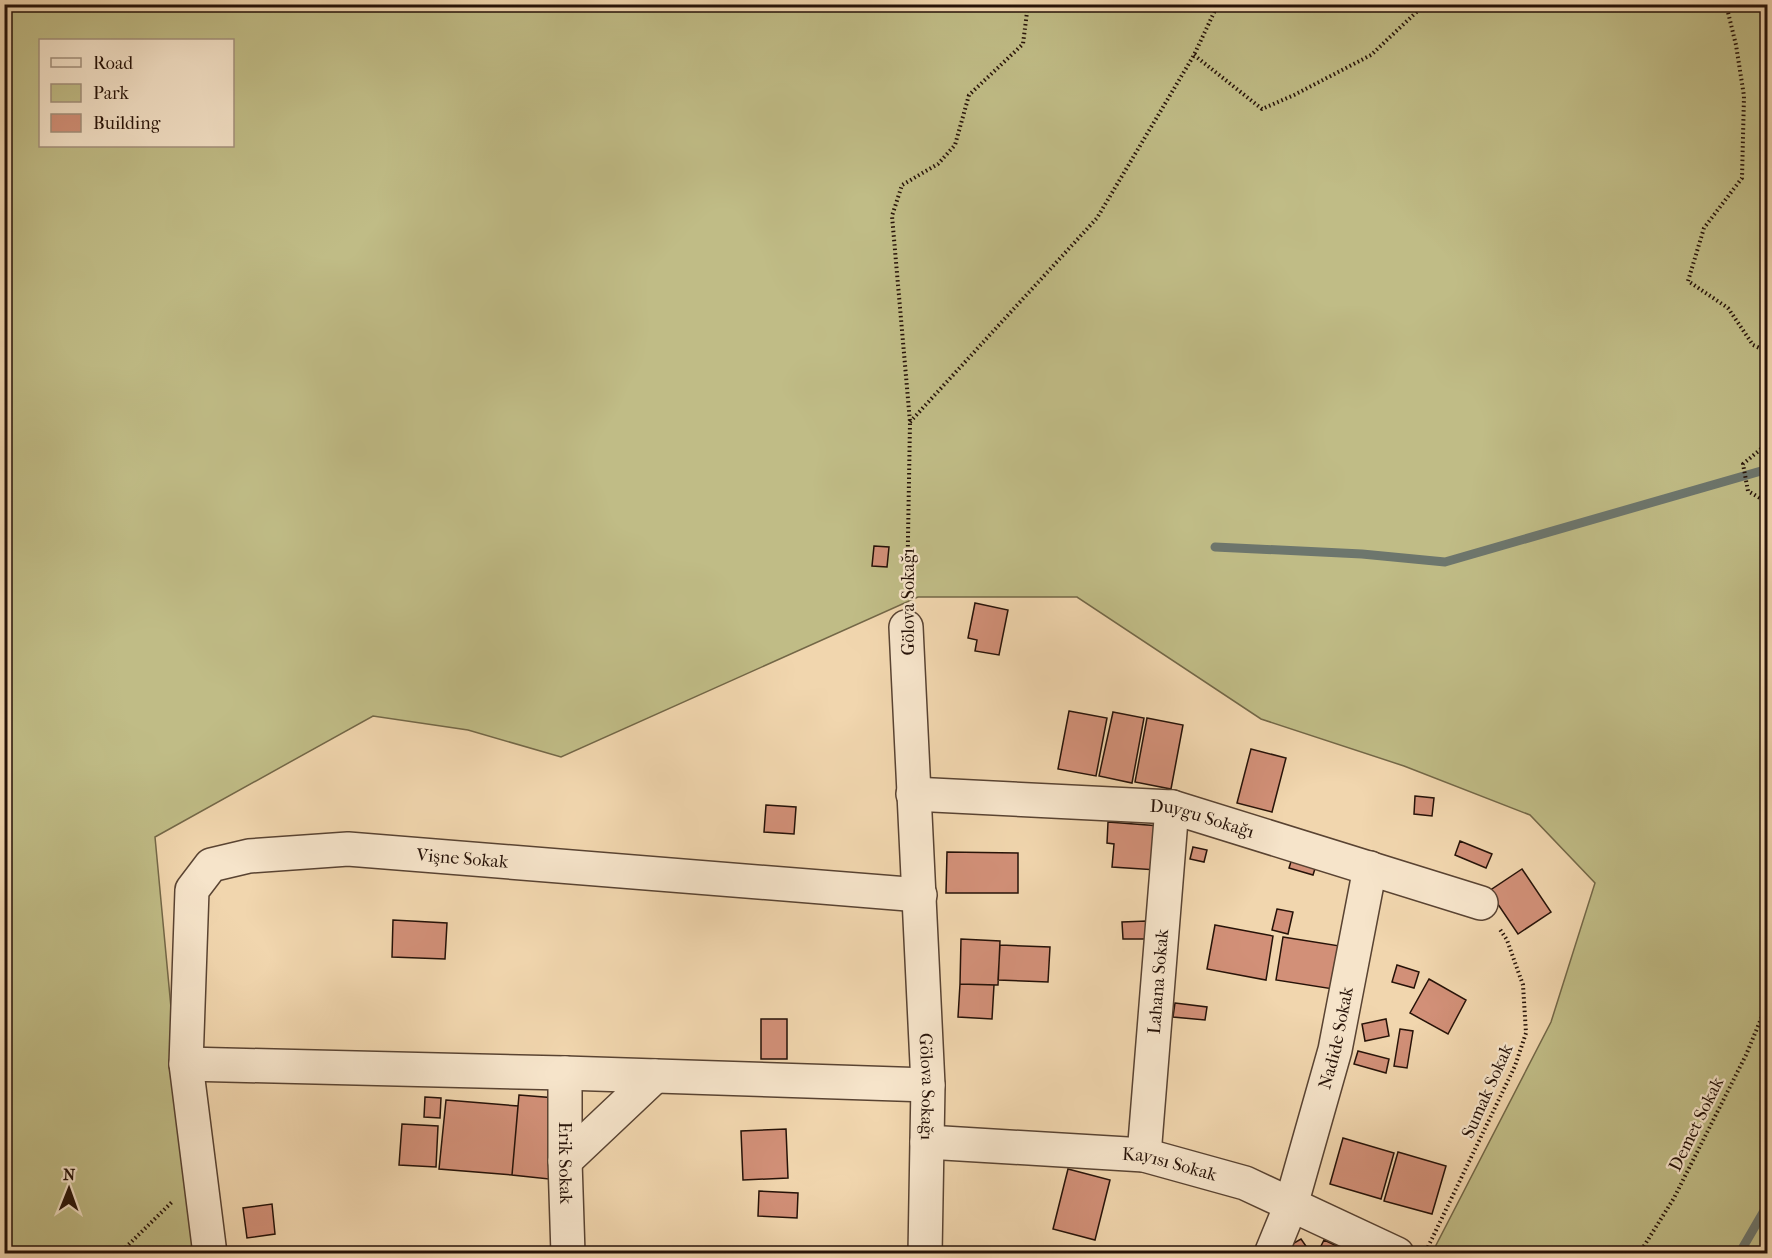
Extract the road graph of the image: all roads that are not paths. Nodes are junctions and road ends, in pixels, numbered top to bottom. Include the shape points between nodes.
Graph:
1 (906, 627) road end
2 (913, 794) junction
3 (1172, 807) junction
4 (1370, 868) junction
5 (920, 895) junction
6 (1481, 903) road end
7 (186, 1064) junction
8 (566, 1073) junction
9 (656, 1076) junction
10 (928, 1085) junction
11 (927, 1142) junction
12 (1144, 1155) junction
13 (565, 1161) junction
14 (1291, 1205) junction
15 (210, 1254) edge
16 (568, 1254) edge
17 (925, 1254) edge
18 (1271, 1254) edge
19 (1397, 1254) edge

1 - 2 street, Gölova Sokağı
2 - 3 street, Duygu Sokağı
2 - 5 street, Gölova Sokağı
3 - 4 street, Duygu Sokağı
3 - 12 street, Lahana Sokak
4 - 6 street, Duygu Sokağı
4 - 14 street, Nadide Sokak via 1335,1050
5 - 7 street, Vişne Sokak via 348,849 249,856 211,865 192,890
5 - 10 street, Gölova Sokağı
7 - 8 street
7 - 15 street, Vişne Sokak
8 - 9 street
8 - 13 street, Erik Sokak
9 - 10 street
9 - 13 street
10 - 11 street, Gölova Sokağı
11 - 12 street, Kayısı Sokak
11 - 17 street, Gölova Sokağı
12 - 14 street, Kayısı Sokak via 1245,1183
13 - 16 street, Erik Sokak
14 - 18 street, Nadide Sokak
14 - 19 street, Kayısı Sokak

